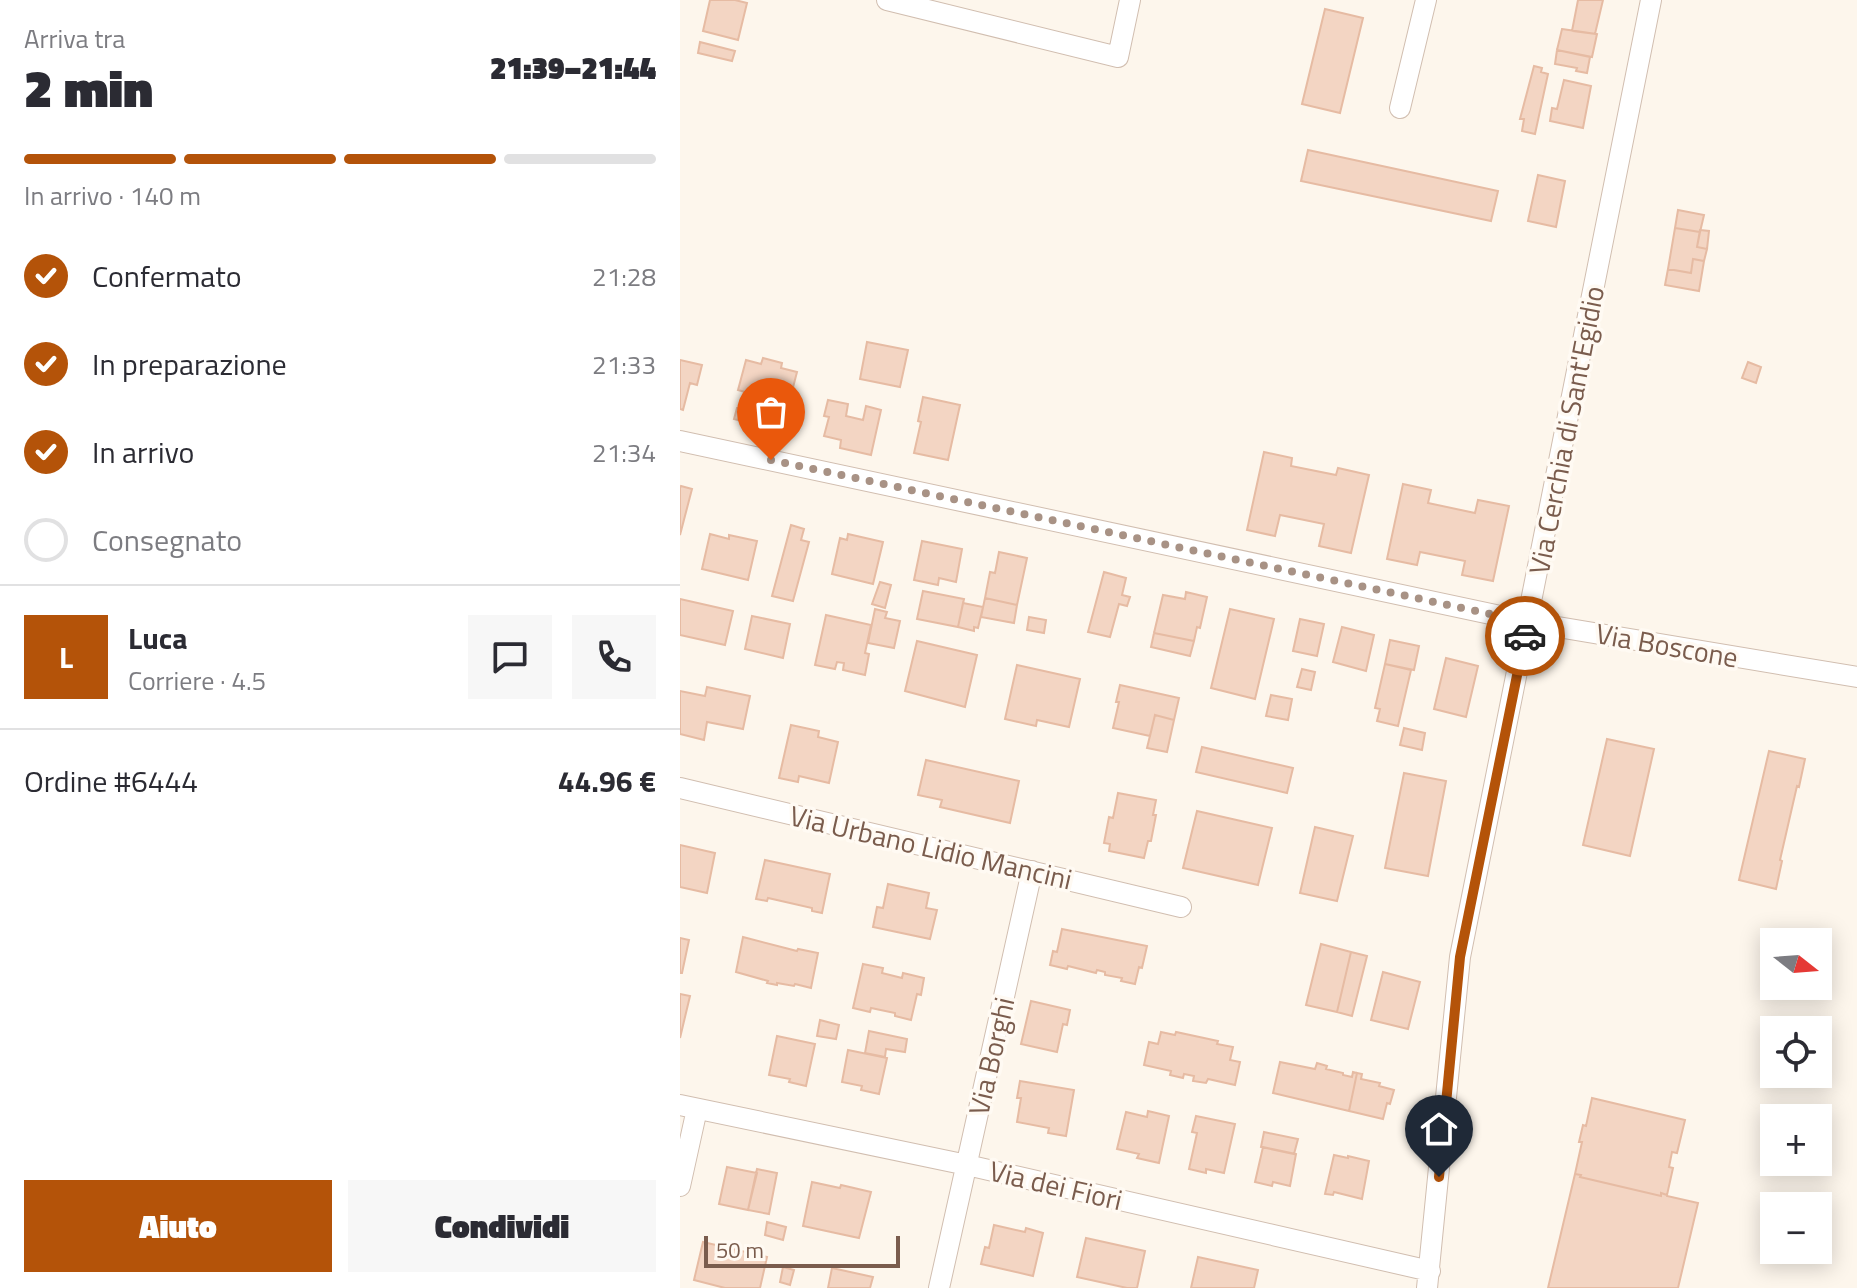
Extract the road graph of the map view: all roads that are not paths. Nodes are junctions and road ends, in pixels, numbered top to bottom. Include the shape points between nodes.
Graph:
1 (887, 0) edge
2 (1130, 0) edge
3 (1426, 0) edge
4 (1651, 0) edge
5 (1400, 108) dead end
6 (680, 441) edge
7 (1528, 622) junction
8 (1857, 677) edge
9 (680, 788) edge
10 (1032, 871) junction
11 (1181, 907) dead end
12 (689, 1107) edge
13 (967, 1165) junction
14 (680, 1186) edge
15 (1429, 1280) edge
16 (939, 1288) edge

1 - 2 street via 1118,57
3 - 5 street
4 - 7 street, Via Cerchia di Sant'Egidio
6 - 7 street, Via Boscone
7 - 8 street, Via Boscone
7 - 15 street, Via Cerchia di Sant'Egidio via 1460,957
9 - 10 street, Via Urbano Lidio Mancini
10 - 11 street, Via Urbano Lidio Mancini
10 - 13 street, Via Borghi
12 - 13 street, Via dei Fiori
12 - 14 street
13 - 15 street, Via dei Fiori
13 - 16 street, Via Borghi

